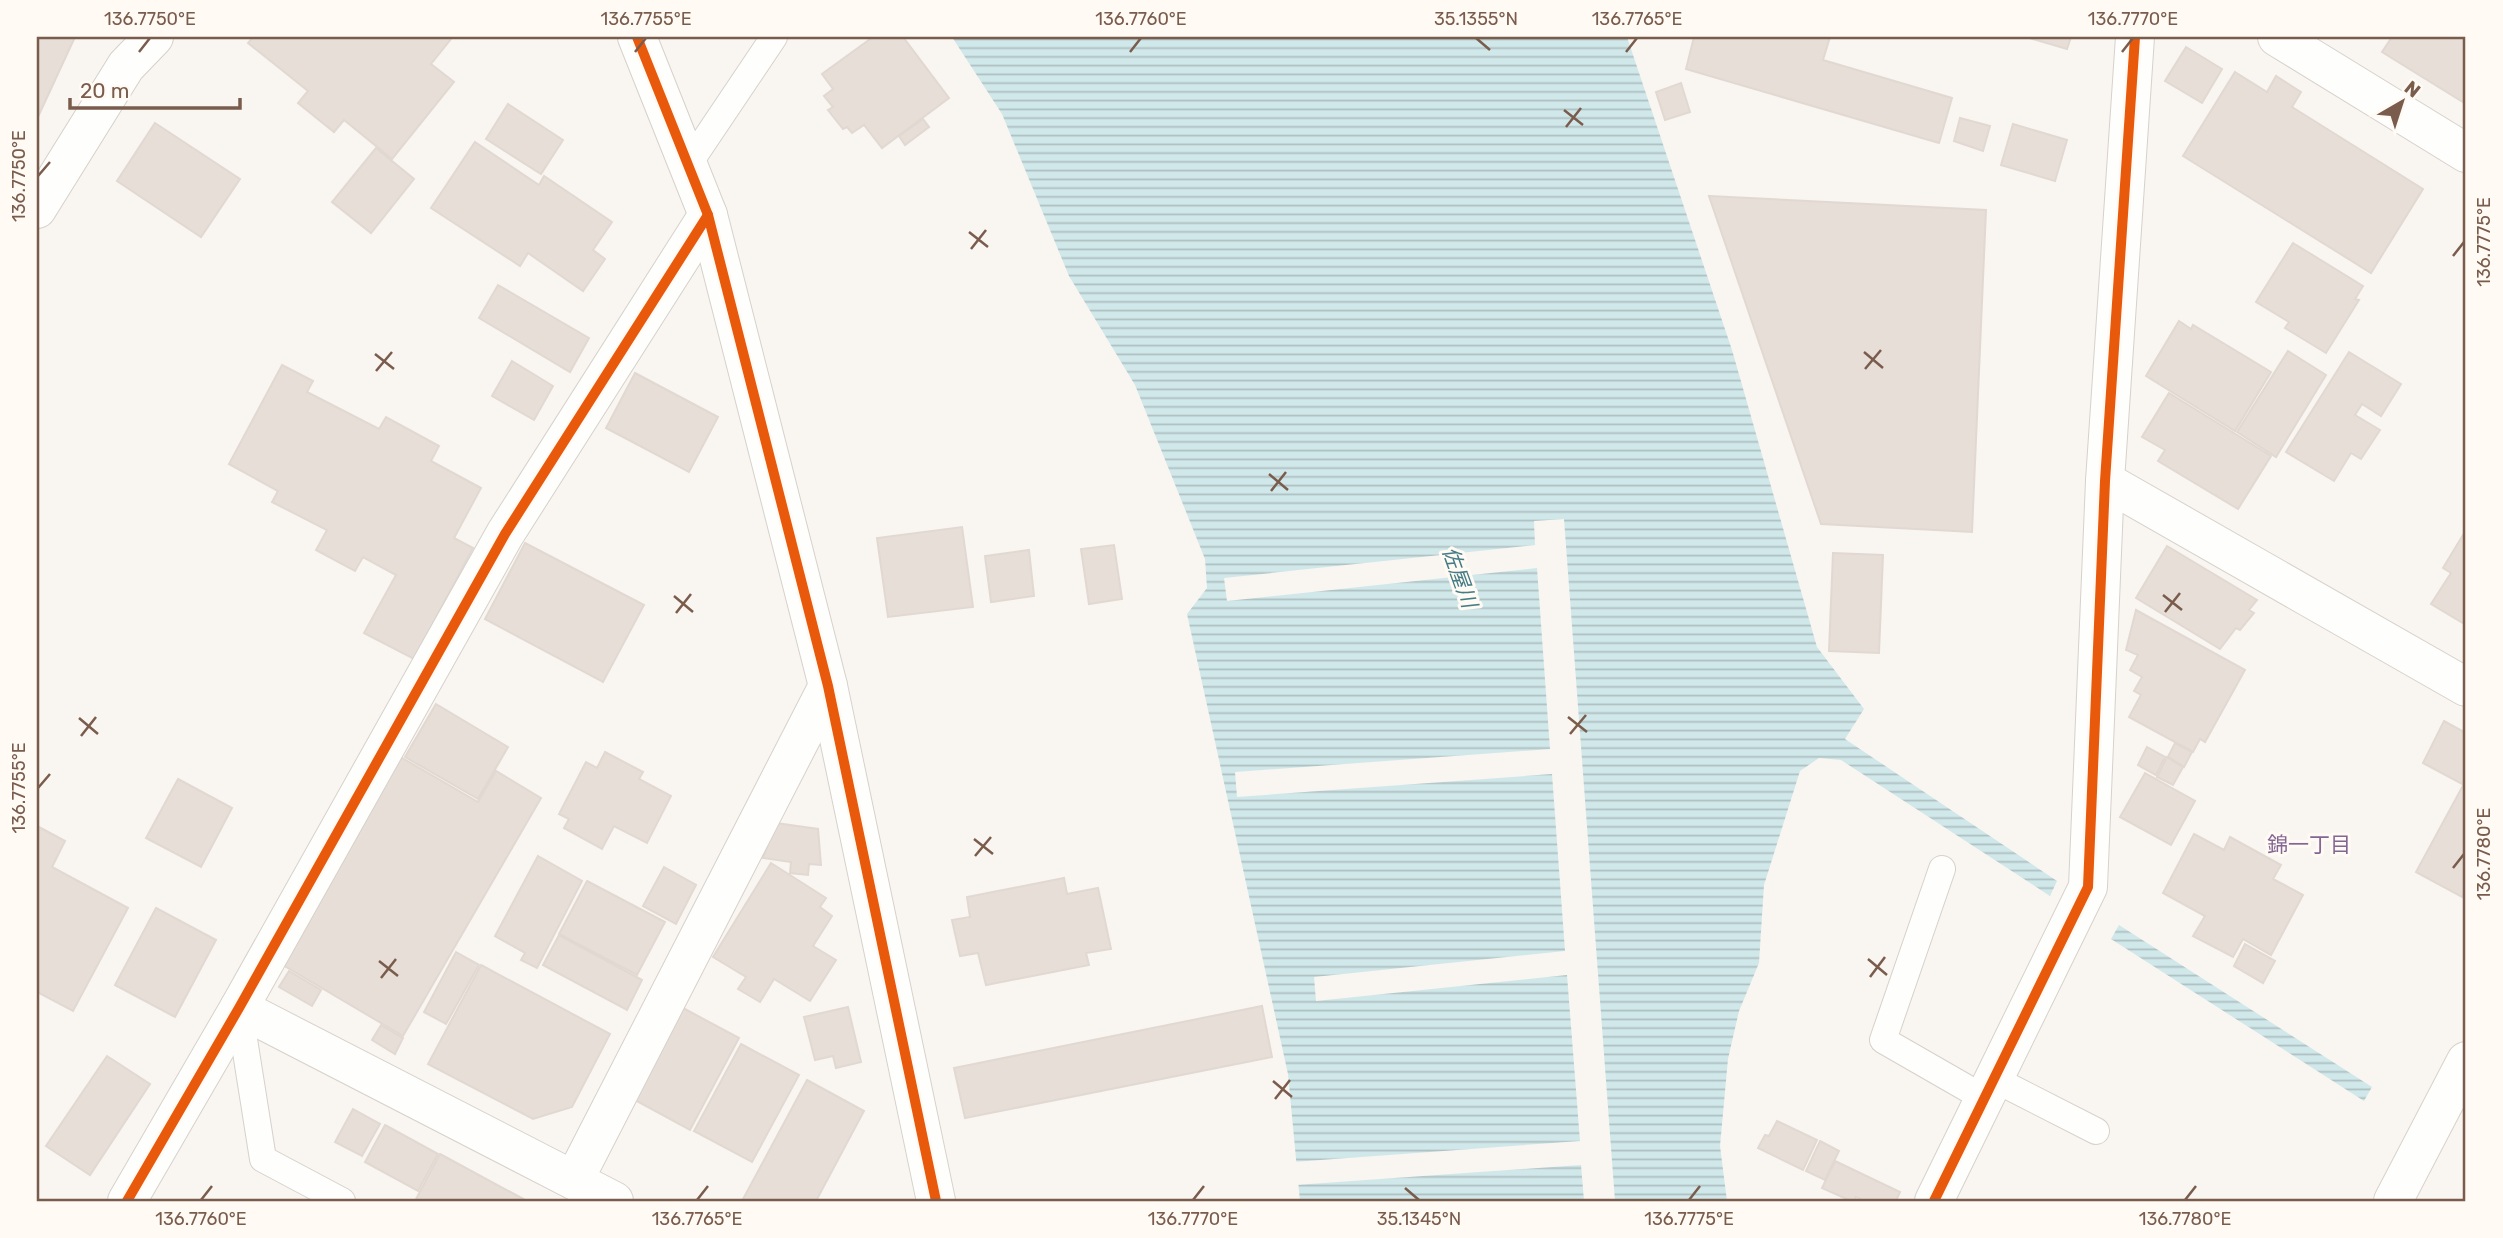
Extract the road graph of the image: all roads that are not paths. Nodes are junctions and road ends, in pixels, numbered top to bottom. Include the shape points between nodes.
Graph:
1 (154, 37) edge
2 (637, 37) edge
3 (774, 37) edge
4 (2134, 37) edge
5 (2277, 37) edge
6 (2466, 153) edge
7 (688, 165) junction
8 (37, 209) edge
9 (708, 215) junction
10 (2105, 481) junction
11 (828, 686) junction
12 (2466, 687) edge
13 (1942, 869) dead end
14 (239, 1008) junction
15 (2466, 1061) edge
16 (1989, 1088) junction
17 (2096, 1131) dead end
18 (574, 1180) junction
19 (127, 1201) edge
20 (342, 1201) edge
21 (614, 1201) edge
22 (936, 1201) edge
23 (1934, 1201) edge
24 (2393, 1201) edge

1 - 8 street via 126,66
2 - 7 street
3 - 7 lane
4 - 10 street
5 - 6 street
7 - 9 street
9 - 11 street
9 - 14 street via 505,534
10 - 12 street
10 - 16 street via 2088,887
11 - 18 street
11 - 22 street
13 - 16 lane via 1883,1040
14 - 18 street
14 - 19 street
14 - 20 lane via 263,1159
15 - 24 street
16 - 17 lane
16 - 23 street
18 - 21 street

